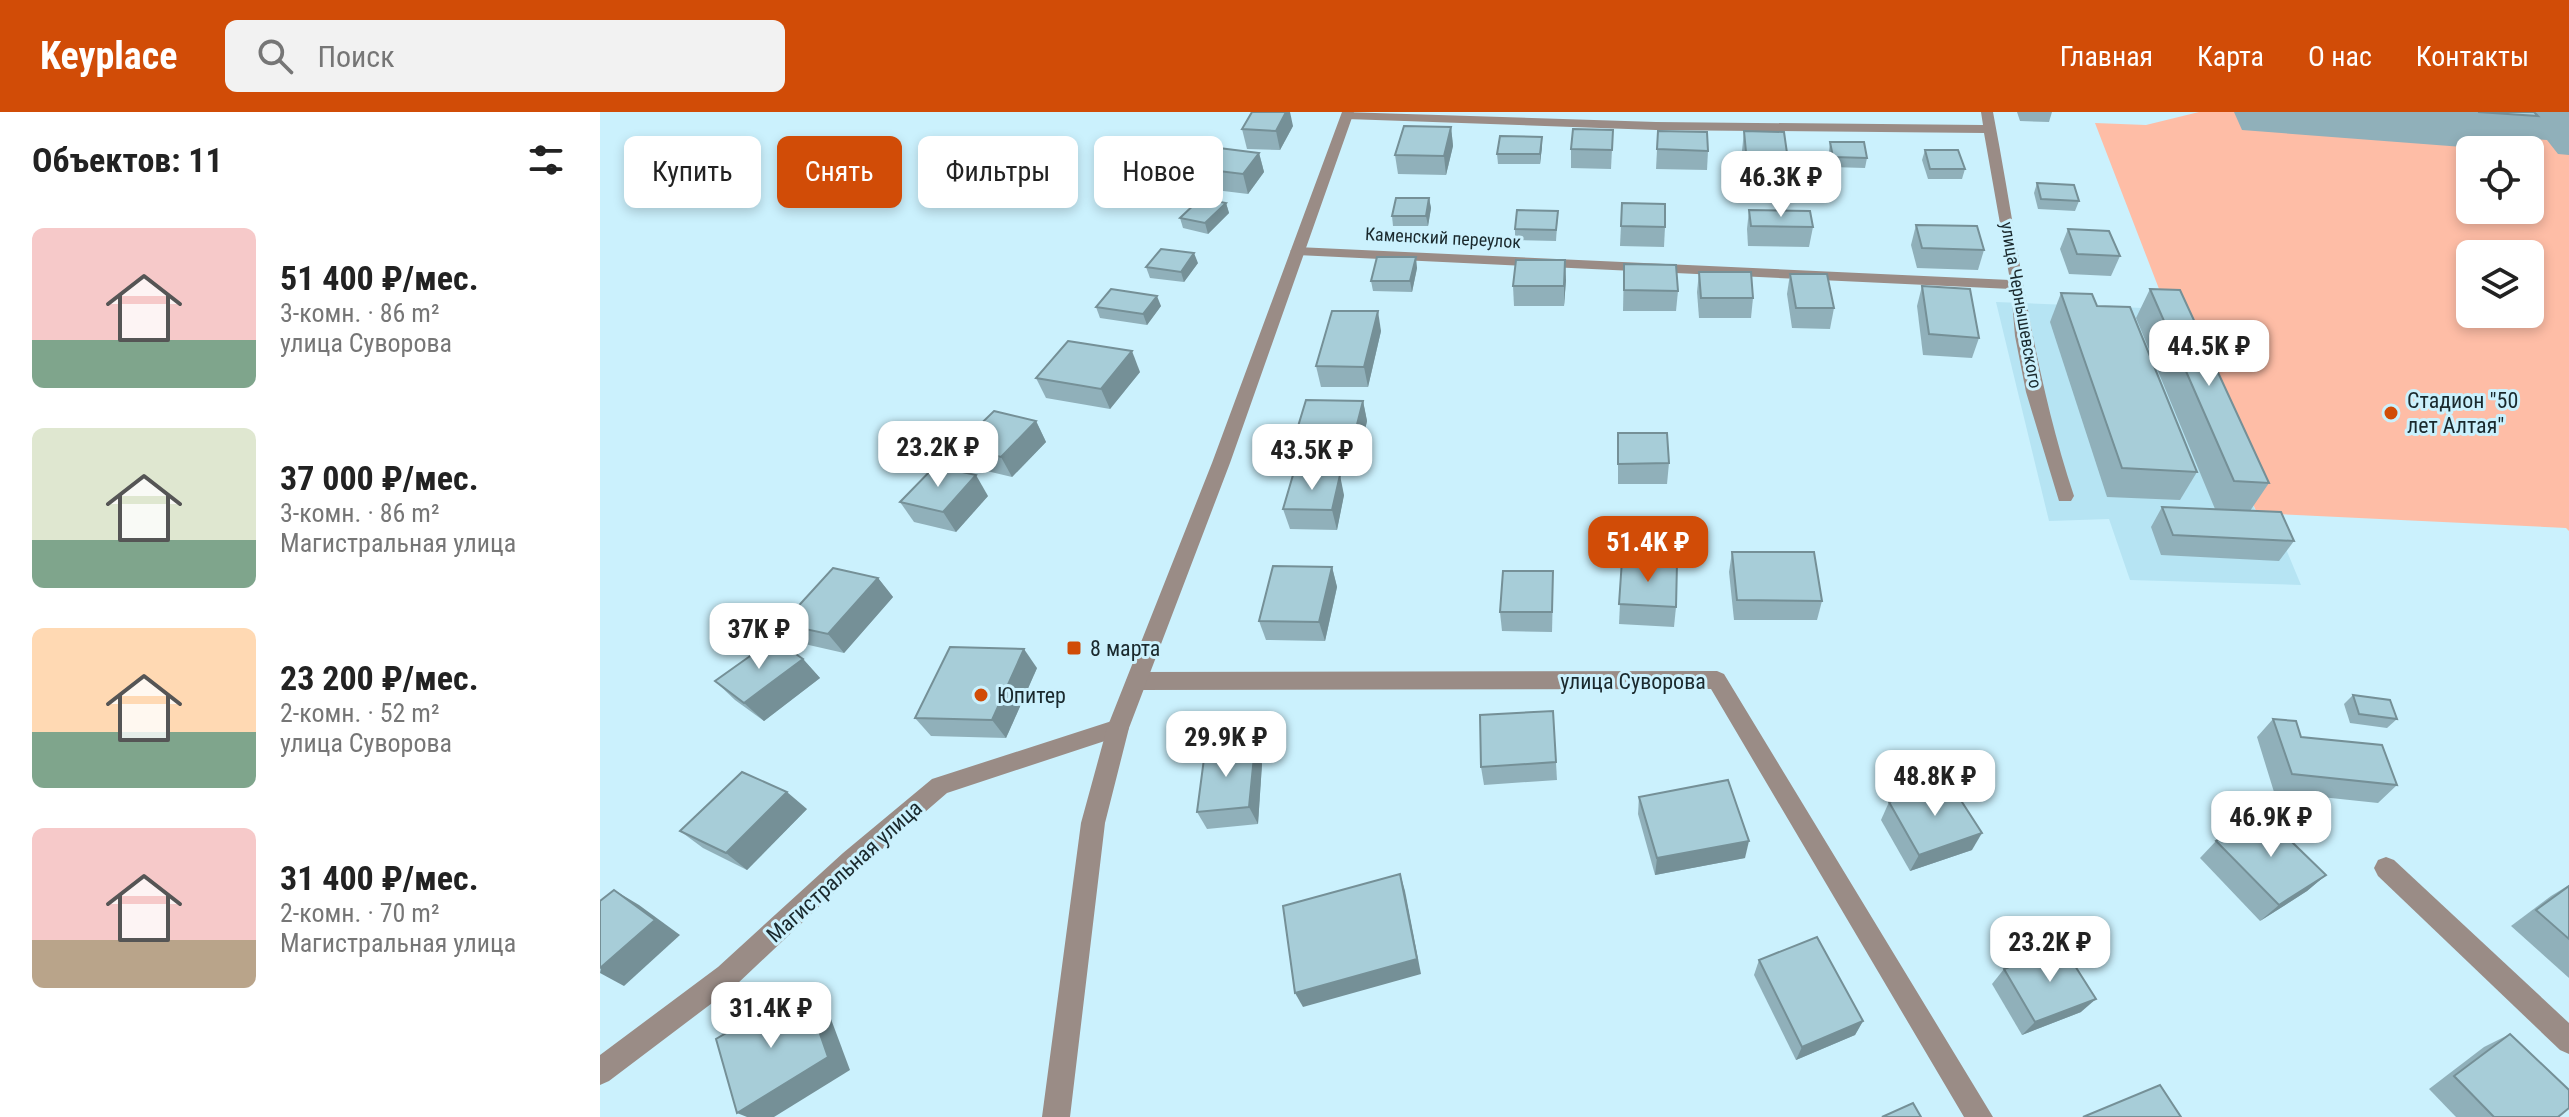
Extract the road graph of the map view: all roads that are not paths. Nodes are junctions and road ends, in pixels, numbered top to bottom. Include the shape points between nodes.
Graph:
1 (1987, 112) edge
2 (1348, 114) edge
3 (1990, 129) junction
4 (1297, 251) junction
5 (2018, 285) junction
6 (2065, 496) dead end
7 (1136, 681) junction
8 (1118, 728) junction
9 (2386, 868) dead end
10 (2569, 1041) edge
11 (600, 1072) edge
12 (1056, 1117) edge
13 (1979, 1117) edge

1 - 3 street, улица Чернышевского
2 - 3 street via 1656,126
2 - 4 street
3 - 5 street, улица Чернышевского
4 - 5 street, Каменский переулок
4 - 7 street
5 - 6 street, улица Чернышевского via 2045,432
7 - 8 street
7 - 13 street, улица Суворова via 1717,680
8 - 11 street, Магистральная улица via 940,786 727,976
8 - 12 street via 1093,823
9 - 10 street

